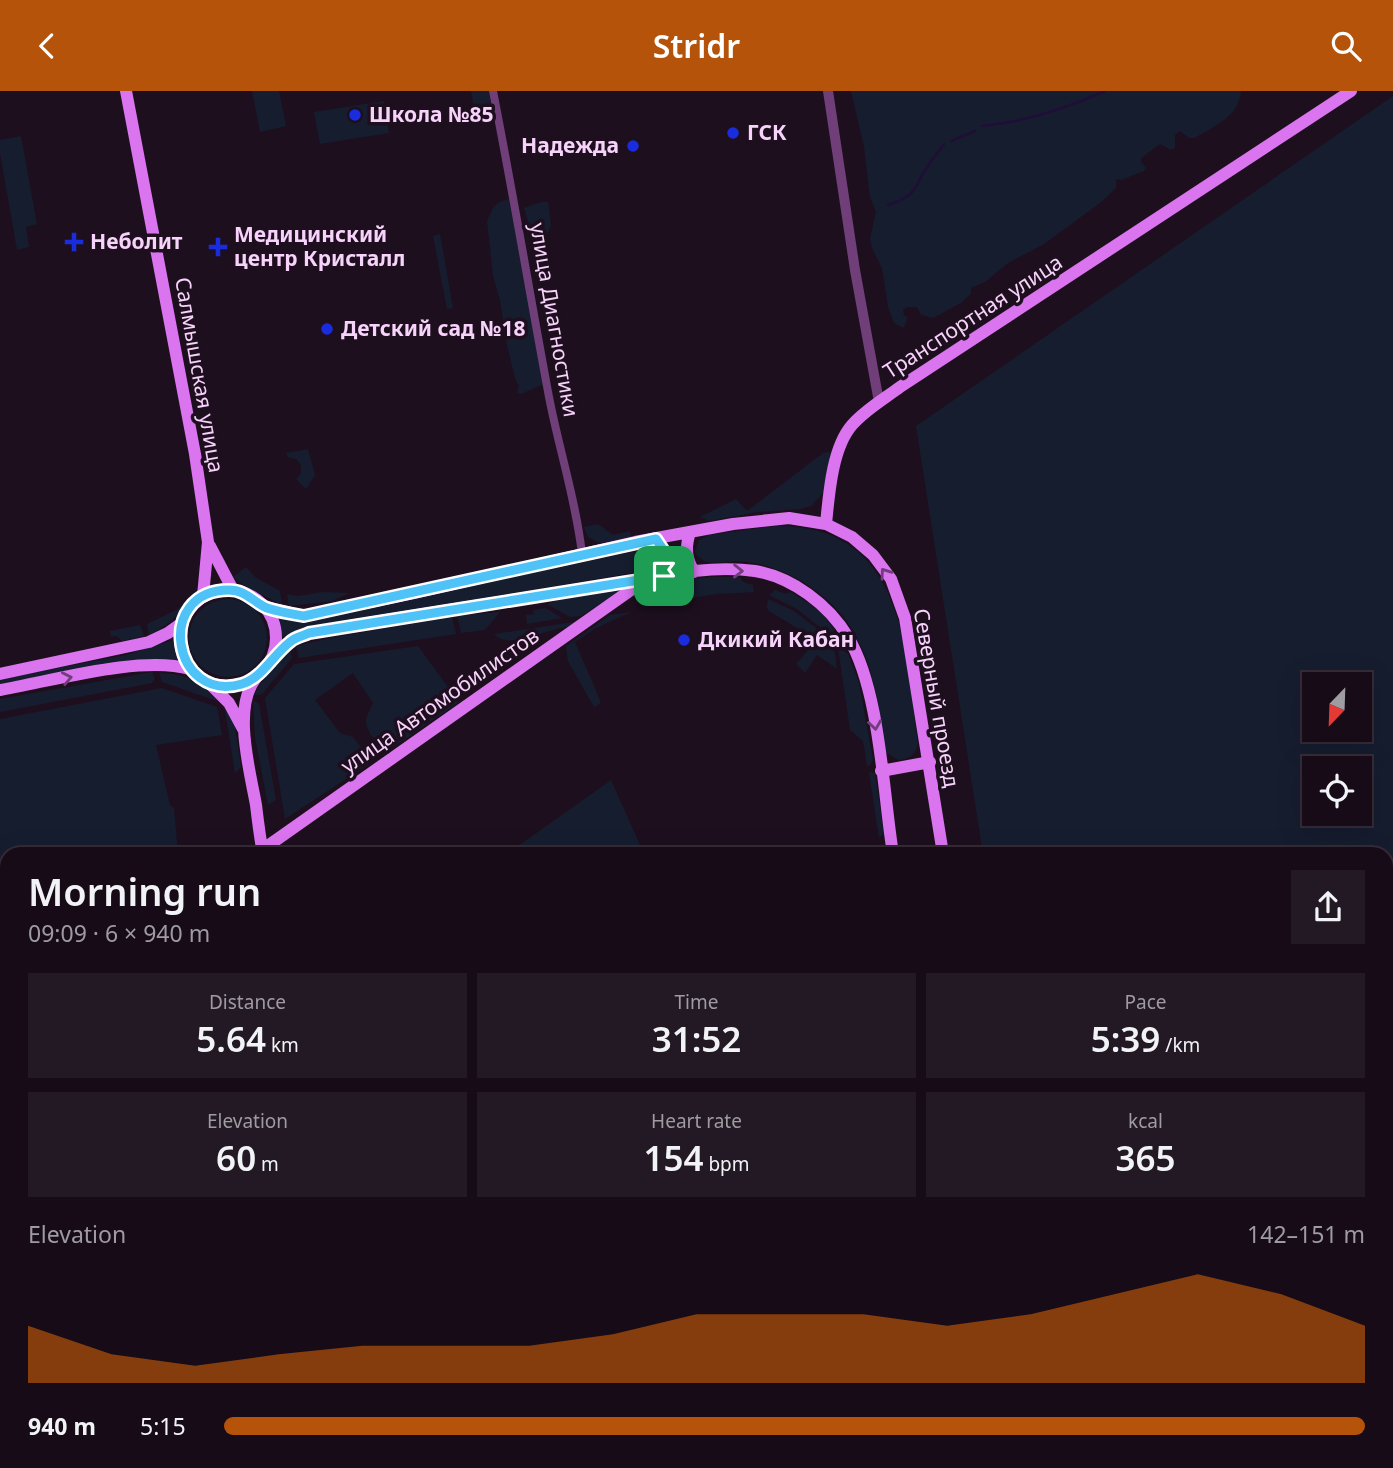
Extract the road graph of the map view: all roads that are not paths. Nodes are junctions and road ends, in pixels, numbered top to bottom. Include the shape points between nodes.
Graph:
1 (126, 91) edge
2 (493, 91) edge
3 (828, 91) edge
4 (1351, 91) edge
5 (879, 402) junction
6 (826, 524) junction
7 (690, 532) junction
8 (656, 539) junction
9 (208, 543) junction
10 (582, 554) junction
11 (694, 572) junction
12 (664, 576) junction
13 (646, 579) junction
14 (233, 590) junction
15 (203, 596) junction
16 (265, 607) junction
17 (181, 623) junction
18 (271, 659) junction
19 (190, 669) junction
20 (0, 674) edge
21 (258, 675) junction
22 (208, 682) junction
23 (0, 690) edge
24 (244, 730) junction
25 (930, 762) junction
26 (881, 771) junction
27 (260, 847) edge
28 (269, 847) edge
29 (892, 847) edge
30 (942, 847) edge

1 - 9 main road, Салмышская улица
2 - 10 street, улица Диагностики
3 - 5 street, Транспортная улица
4 - 5 main road, Транспортная улица
5 - 6 main road via 845,436 832,475
6 - 7 main road, Северный проезд via 789,518
25 -> 6 main road, Северный проезд via 905,618 891,579 852,537
7 - 8 main road, Северный проезд
7 - 11 main road via 686,544
8 - 10 main road, Северный проезд
8 - 12 main road via 664,551
9 - 14 main road
9 - 15 main road
10 - 16 main road, Северный проезд via 304,616
11 - 12 main road
11 -> 26 main road via 768,574 807,593 830,613 849,637 864,674
12 - 13 main road
13 - 18 main road via 309,633 292,639
13 - 28 main road, улица Автомобилистов
14 - 15 main road
14 - 16 main road via 251,595
15 - 17 main road
16 - 18 main road via 276,632
17 - 19 main road via 180,647
17 - 20 main road via 149,642
18 - 21 main road
19 - 22 main road
23 -> 19 main road via 153,664
21 - 22 main road via 243,684
21 - 24 main road via 250,686
22 - 24 main road via 229,703
24 - 27 main road
25 - 26 main road
25 - 30 main road, Северный проезд
26 - 29 main road

